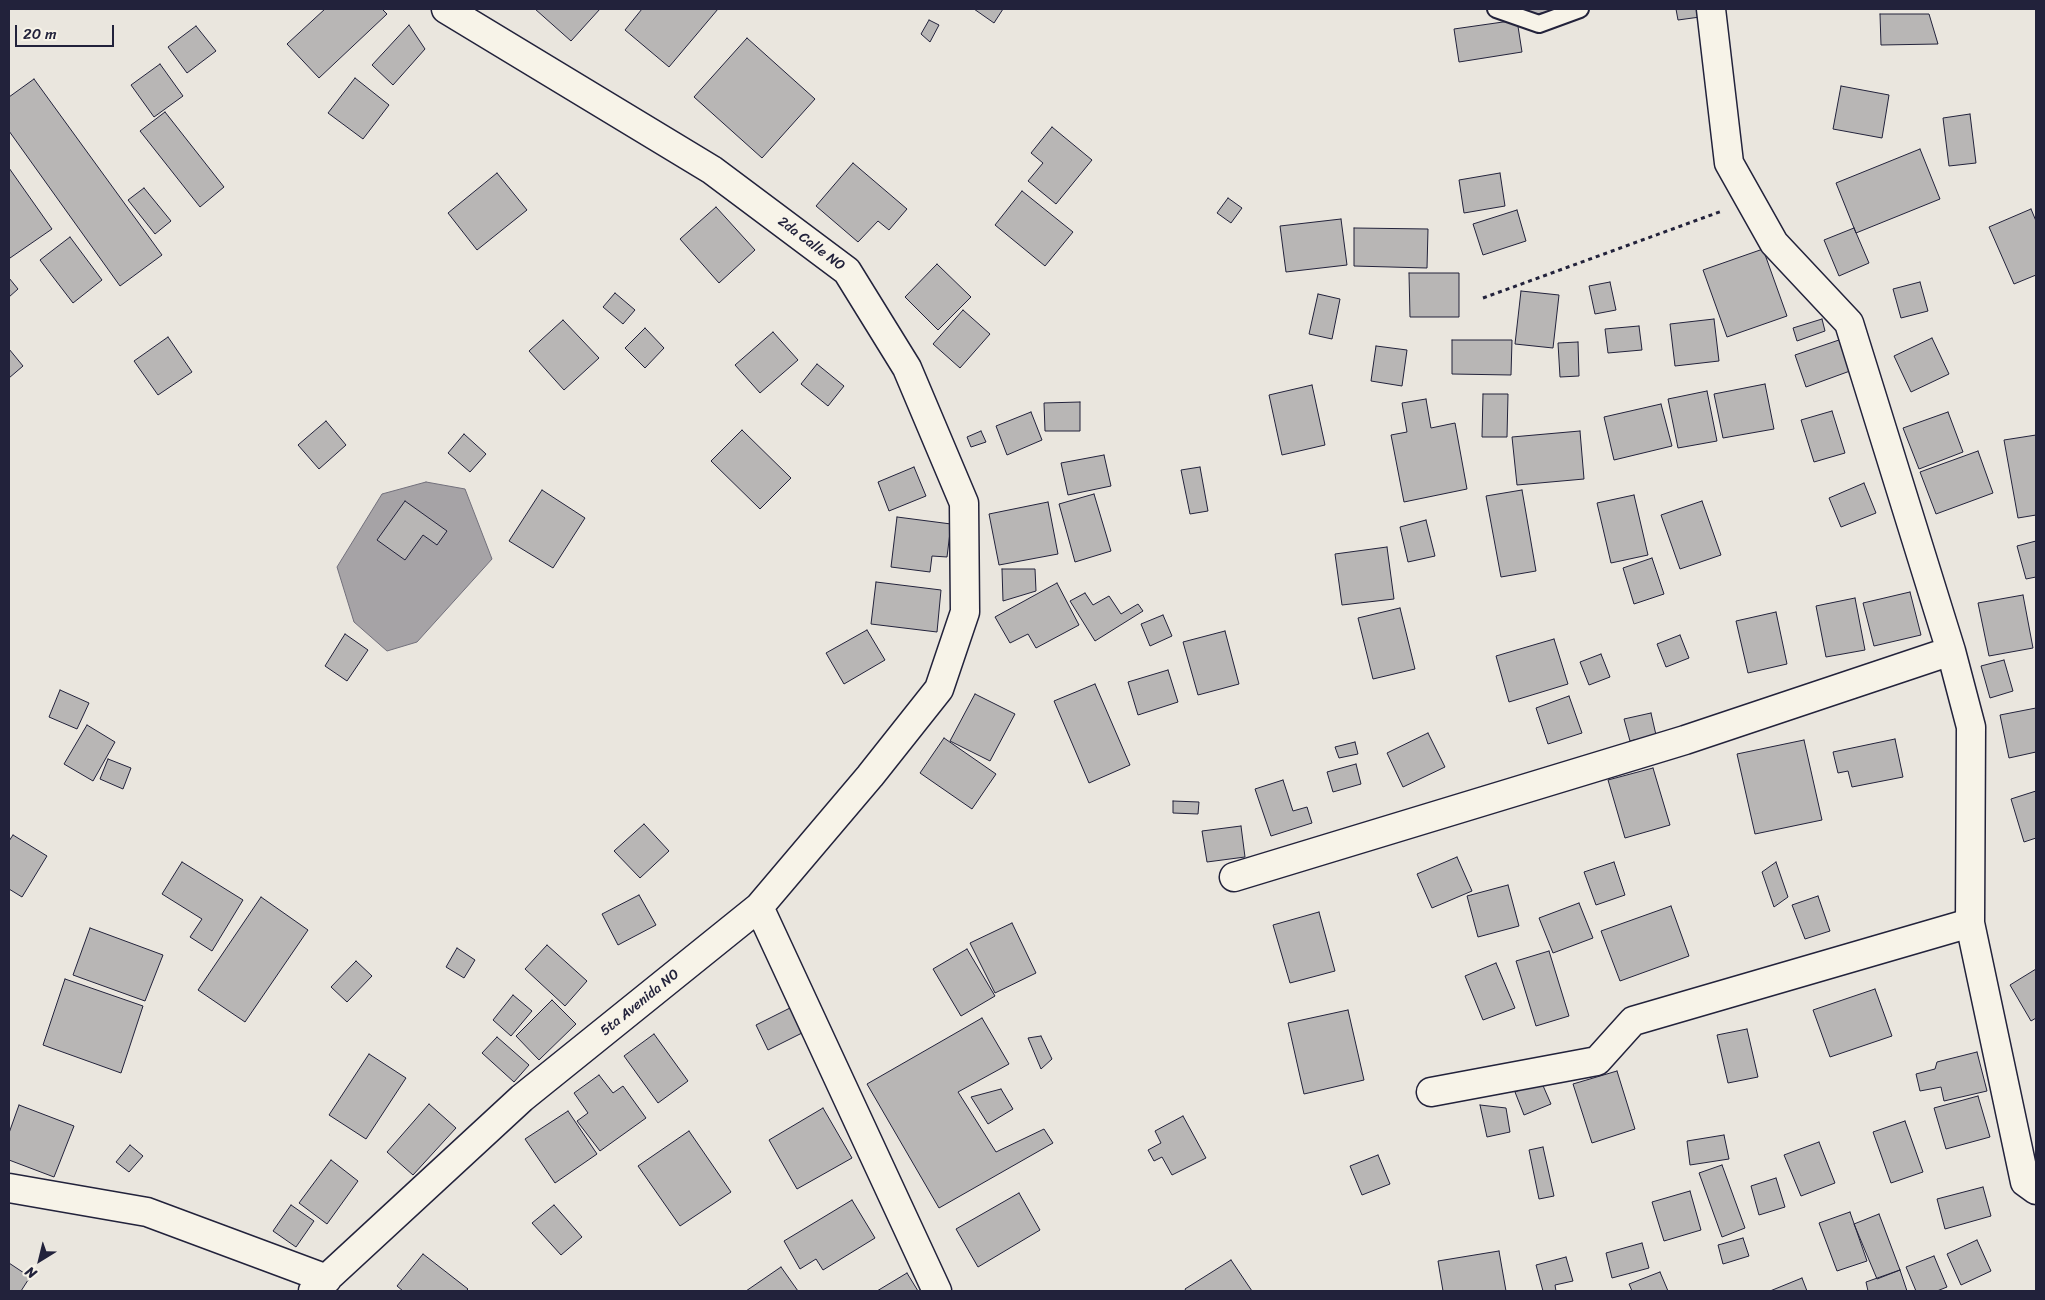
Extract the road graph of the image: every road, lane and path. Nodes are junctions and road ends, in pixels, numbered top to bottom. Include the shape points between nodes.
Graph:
1 (446, 9) edge
2 (1496, 9) edge
3 (1580, 9) edge
4 (1711, 9) edge
5 (1750, 201) junction
6 (1483, 298) dead end
7 (1951, 651) junction
8 (940, 689) joint
9 (1234, 877) dead end
10 (759, 907) junction
11 (1970, 923) junction
12 (1431, 1092) dead end
13 (9, 1188) edge
14 (2036, 1190) edge
15 (320, 1285) edge
16 (936, 1291) edge

1 - 8 street, 2da Calle NO via 712,170 847,271 907,368 964,503 965,612
2 - 3 lane via 1539,24
4 - 5 street via 1729,163
5 - 6 path
5 - 7 street via 1774,243 1849,323
7 - 9 street via 1685,740
7 - 11 street via 1971,727
8 - 10 street, 5ta Avenida NO
10 - 15 street, 5ta Avenida NO via 522,1098
10 - 16 street
11 - 12 street via 1634,1021 1597,1061
11 - 14 street via 2025,1182
13 - 15 street via 147,1212

